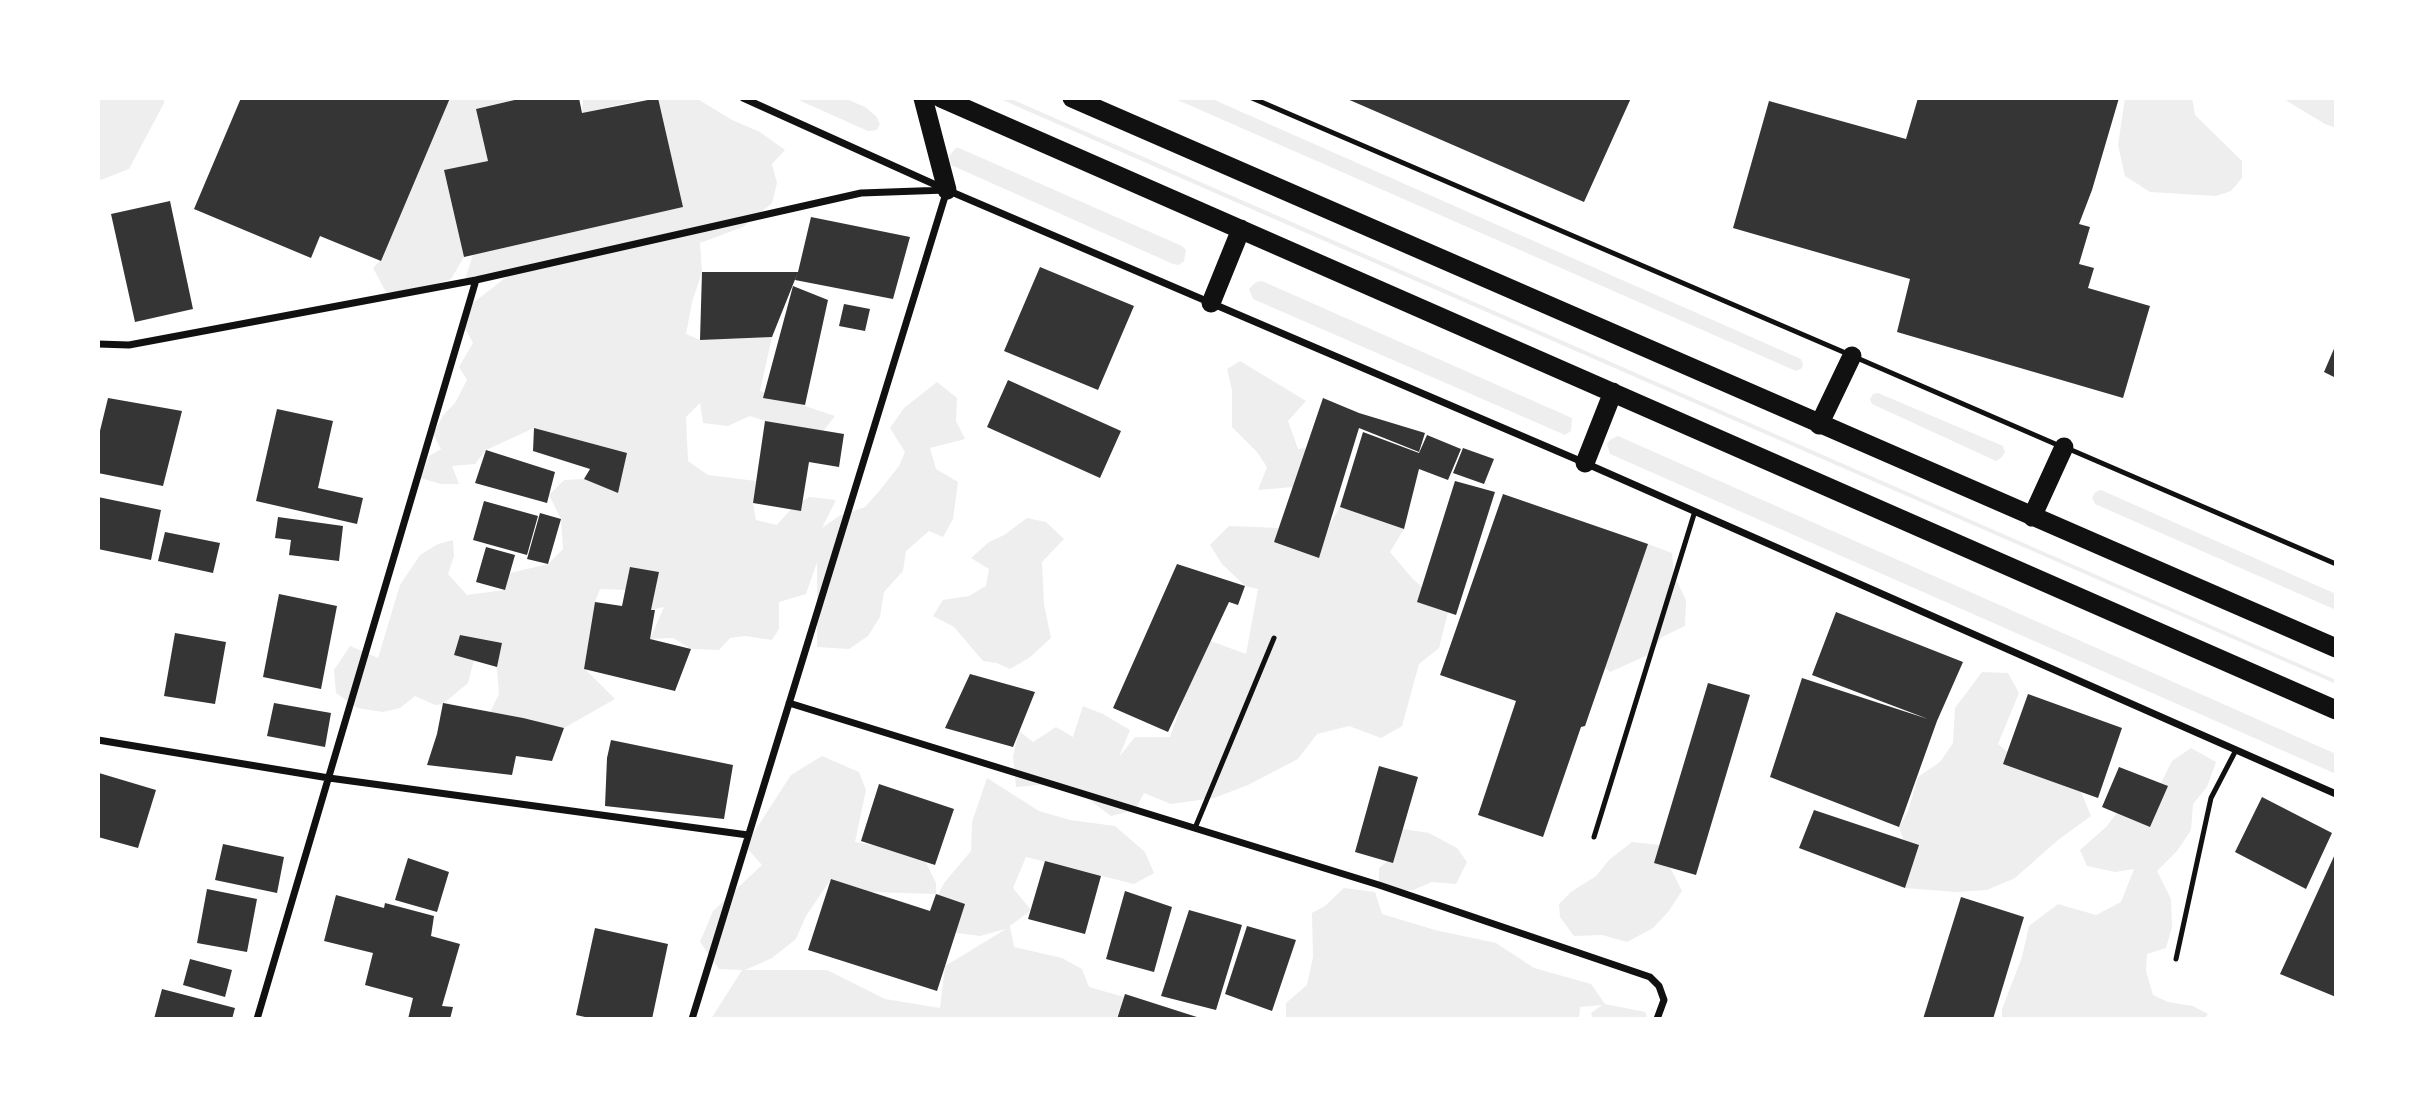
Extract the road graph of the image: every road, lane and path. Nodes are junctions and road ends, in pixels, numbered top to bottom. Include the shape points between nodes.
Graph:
1 (743, 98) edge
2 (923, 98) edge
3 (941, 98) edge
4 (1072, 98) edge
5 (1252, 98) edge
6 (947, 190) junction
7 (1241, 229) junction
8 (476, 280) junction
9 (1211, 303) junction
10 (98, 344) edge
11 (1852, 356) junction
12 (1612, 392) junction
13 (1819, 425) junction
14 (2064, 447) junction
15 (1585, 463) junction
16 (1695, 511) junction
17 (2032, 517) junction
18 (2336, 565) edge
19 (1274, 638) dead end
20 (2336, 649) edge
21 (789, 703) junction
22 (2336, 710) edge
23 (98, 740) edge
24 (2236, 750) junction
25 (329, 778) junction
26 (2336, 794) edge
27 (1195, 828) junction
28 (748, 835) junction
29 (1594, 837) dead end
30 (2176, 959) dead end
31 (257, 1019) edge
32 (692, 1019) edge
33 (1657, 1019) edge

1 - 6 street
2 - 6 highway
3 - 7 highway
4 - 13 highway
5 - 11 lane
6 - 8 street via 861,192
6 - 9 street
6 - 21 street
7 - 9 highway
7 - 12 highway
8 - 10 street via 129,345
8 - 25 street
9 - 15 street
11 - 13 highway
11 - 14 lane
12 - 15 highway
12 - 22 highway
13 - 17 highway
14 - 17 highway
14 - 18 lane
15 - 16 street
16 - 24 street
16 - 29 lane
17 - 20 highway
19 - 27 lane
21 - 27 street
21 - 28 street
23 - 25 street
24 - 26 street
24 - 30 lane via 2211,797
25 - 28 street
25 - 31 street
27 - 33 street via 1650,977 1664,1000
28 - 32 street

